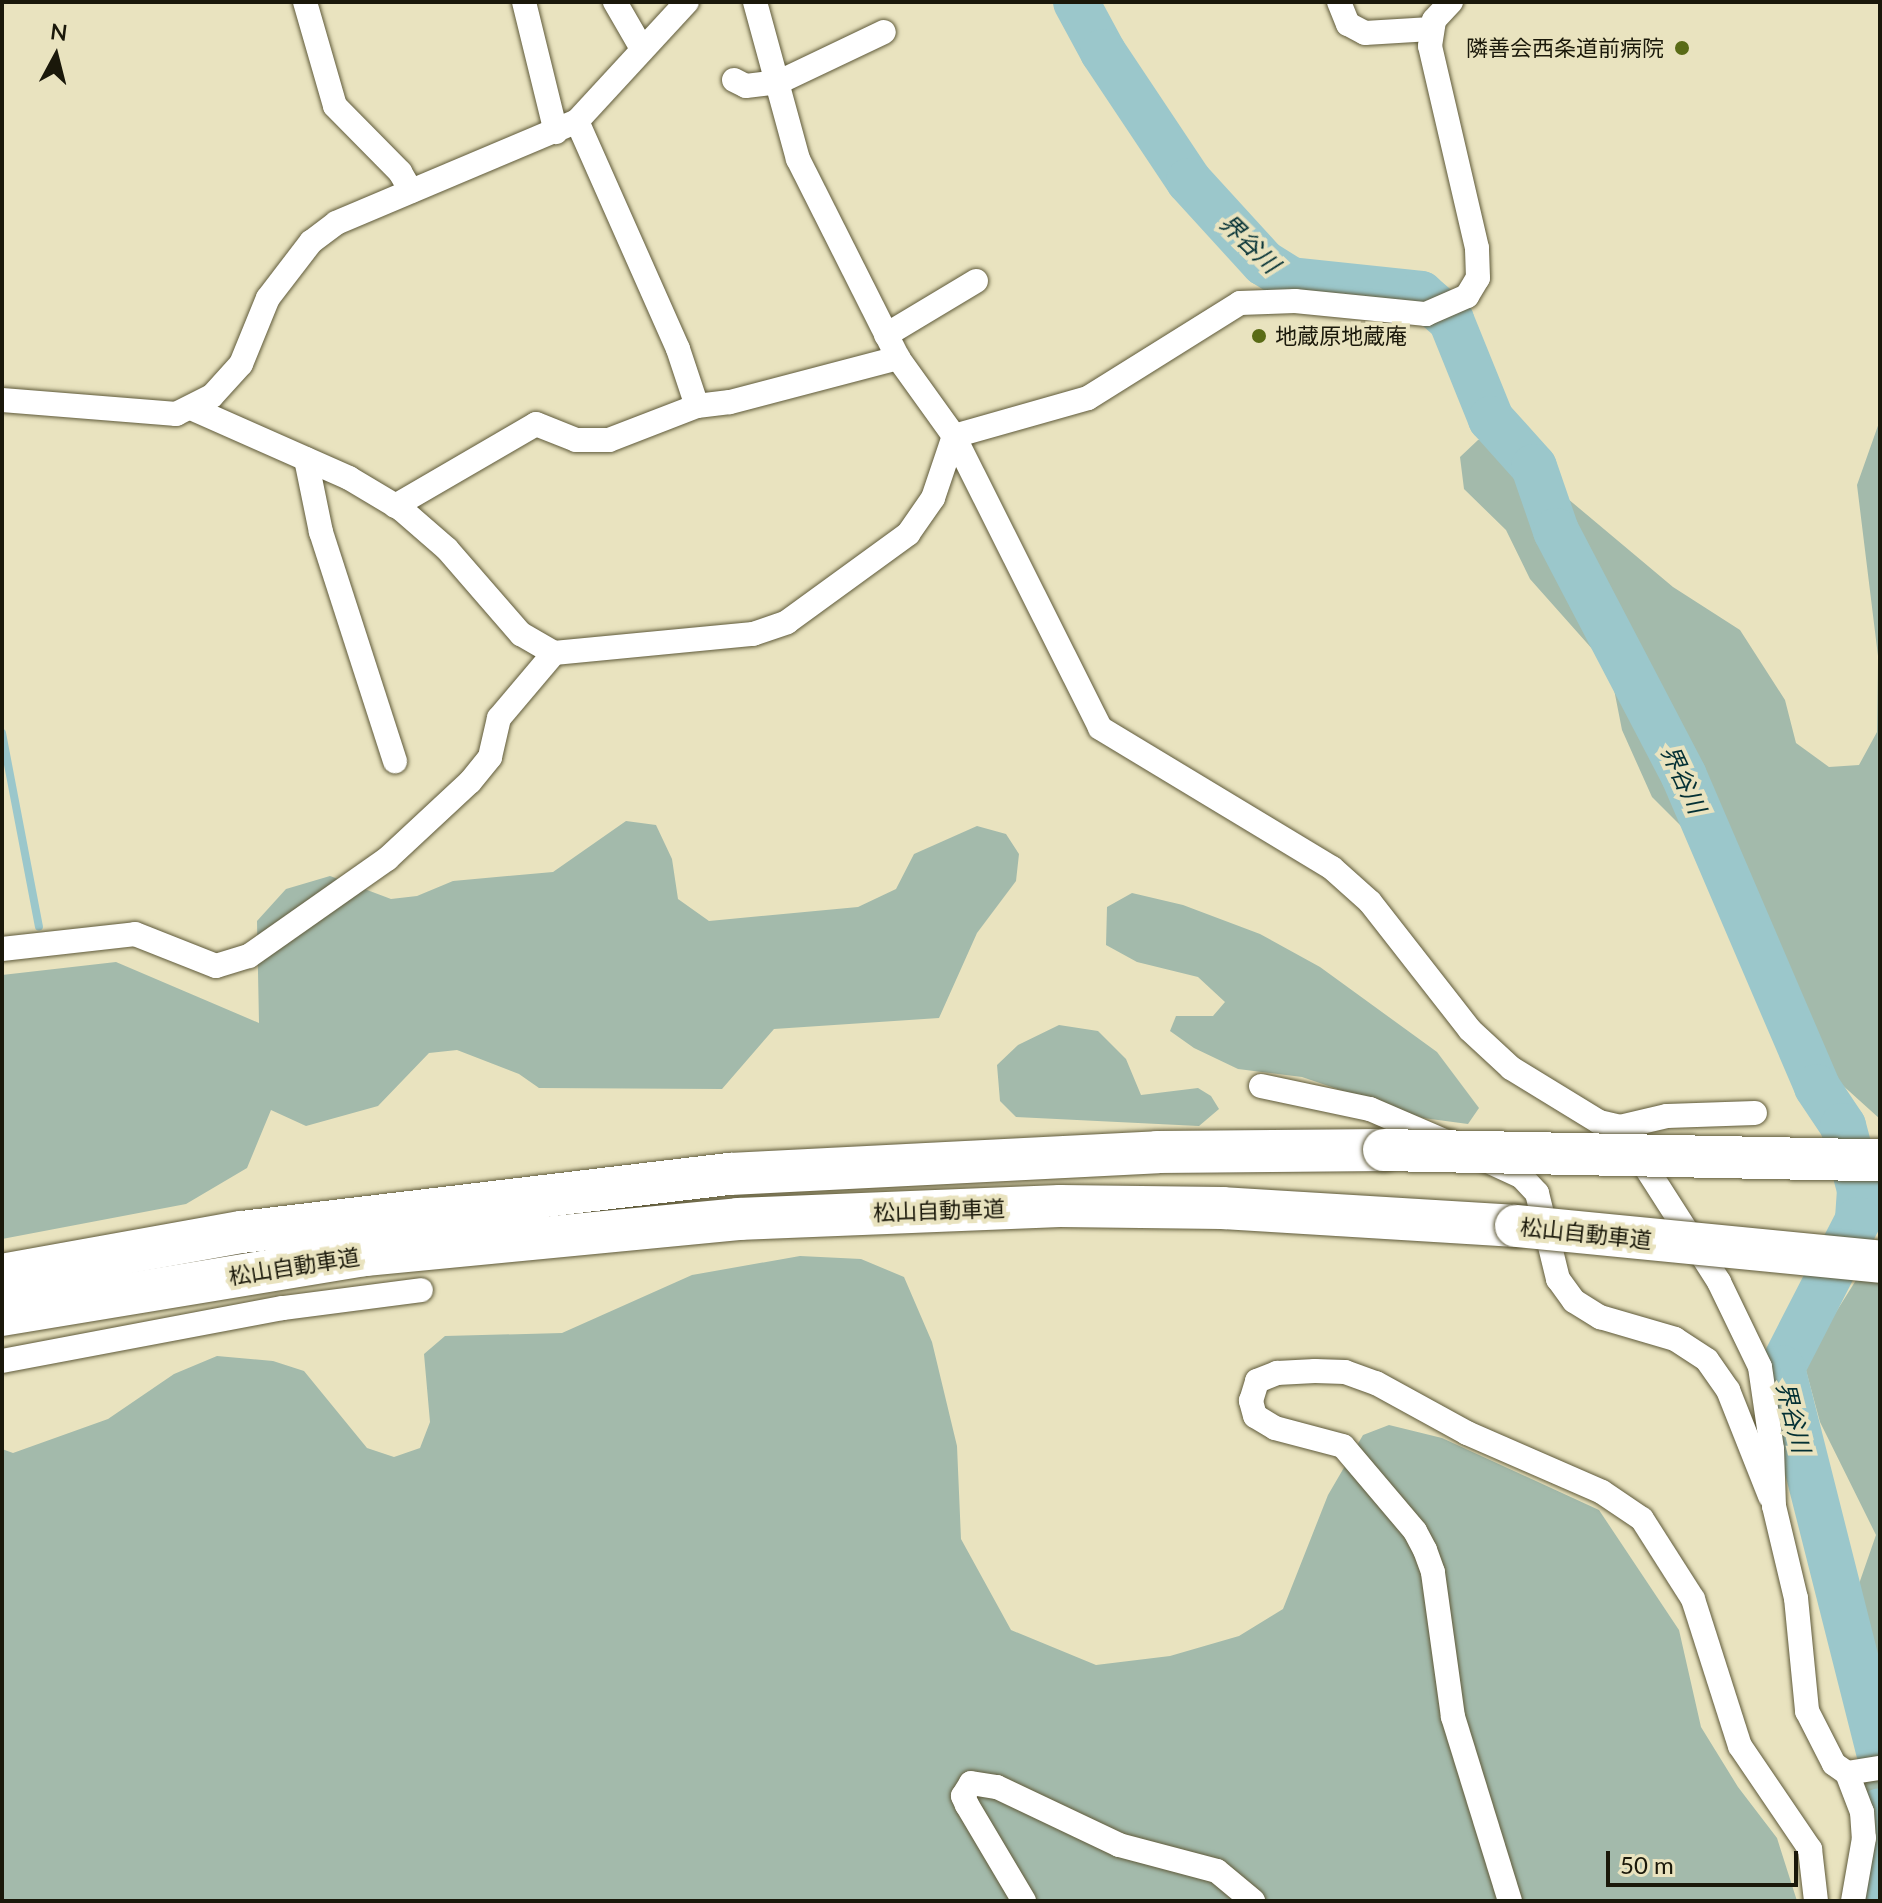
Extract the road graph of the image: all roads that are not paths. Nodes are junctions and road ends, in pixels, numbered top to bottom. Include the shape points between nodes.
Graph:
1 (305, 2) edge
2 (524, 2) edge
3 (615, 2) edge
4 (687, 2) edge
5 (755, 2) edge
6 (1339, 2) edge
7 (1451, 2) edge
8 (1431, 29) junction
9 (884, 32) dead end
10 (641, 47) junction
11 (734, 80) dead end
12 (779, 82) junction
13 (566, 127) junction
14 (411, 191) junction
15 (976, 281) dead end
16 (886, 335) junction
17 (898, 358) junction
18 (2, 400) edge
19 (697, 406) junction
20 (191, 408) junction
21 (954, 436) junction
22 (306, 459) junction
23 (395, 506) junction
24 (554, 653) junction
25 (395, 761) dead end
26 (2, 949) edge
27 (1261, 1086) dead end
28 (1755, 1113) dead end
29 (1620, 1127) junction
30 (1880, 1160) edge
31 (1880, 1262) edge
32 (2, 1275) edge
33 (421, 1290) dead end
34 (2, 1315) edge
35 (2, 1361) edge
36 (1774, 1506) junction
37 (1880, 1768) edge
38 (1852, 1774) junction
39 (1024, 1901) edge
40 (1253, 1901) edge
41 (1510, 1901) edge
42 (1816, 1901) edge
43 (1853, 1901) edge

1 - 14 street via 335,106 400,172
2 - 13 street
3 - 10 street
4 - 10 street
5 - 12 street
6 - 8 street via 1348,24 1365,33
7 - 8 street
8 - 21 street via 1430,46 1477,248 1478,278 1467,296 1426,314 1295,301 1240,303 1088,398
9 - 12 street
10 - 13 street
11 - 12 street via 746,86
12 - 16 street via 798,159
13 - 14 street
13 - 19 street via 678,349
14 - 20 street via 336,223 311,242 268,298 229,380
15 - 16 street
16 - 17 street
17 - 19 street
17 - 21 street
18 - 20 street via 155,414
19 - 23 street via 609,440 576,440 536,424
20 - 22 street
21 - 24 street via 933,498 908,534 787,622 753,634
21 - 29 street via 1091,712 1110,738 1332,868 1370,902 1470,1030 1511,1068 1599,1122
22 - 23 street
22 - 25 street via 321,532
23 - 24 street via 447,549 521,634
24 - 26 street via 499,718 490,757 470,782 387,859 249,956 216,966 135,934
27 - 36 street via 1370,1109 1522,1177 1537,1193 1558,1279 1574,1301 1600,1317 1675,1339 1707,1360 1728,1390
28 - 29 street via 1667,1116
29 - 36 street via 1719,1282 1760,1367
30 - 32 highway, 松山自動車道, bridge via 1384,1150 1157,1152 730,1174 242,1232
31 - 34 highway, 松山自動車道, bridge via 1516,1226 1222,1208 1060,1206 738,1219 365,1255
33 - 35 street via 283,1308
36 - 38 street via 1796,1598 1807,1711 1823,1748
37 - 38 street
38 - 43 street via 1864,1838
39 - 40 street via 967,1805 963,1796 971,1783 997,1787 1119,1845 1217,1871
41 - 42 street via 1453,1717 1433,1572 1425,1550 1343,1446 1275,1428 1255,1416 1251,1401 1257,1381 1277,1373 1315,1371 1366,1380 1467,1433 1602,1492 1642,1519 1693,1599 1740,1746 1810,1849

